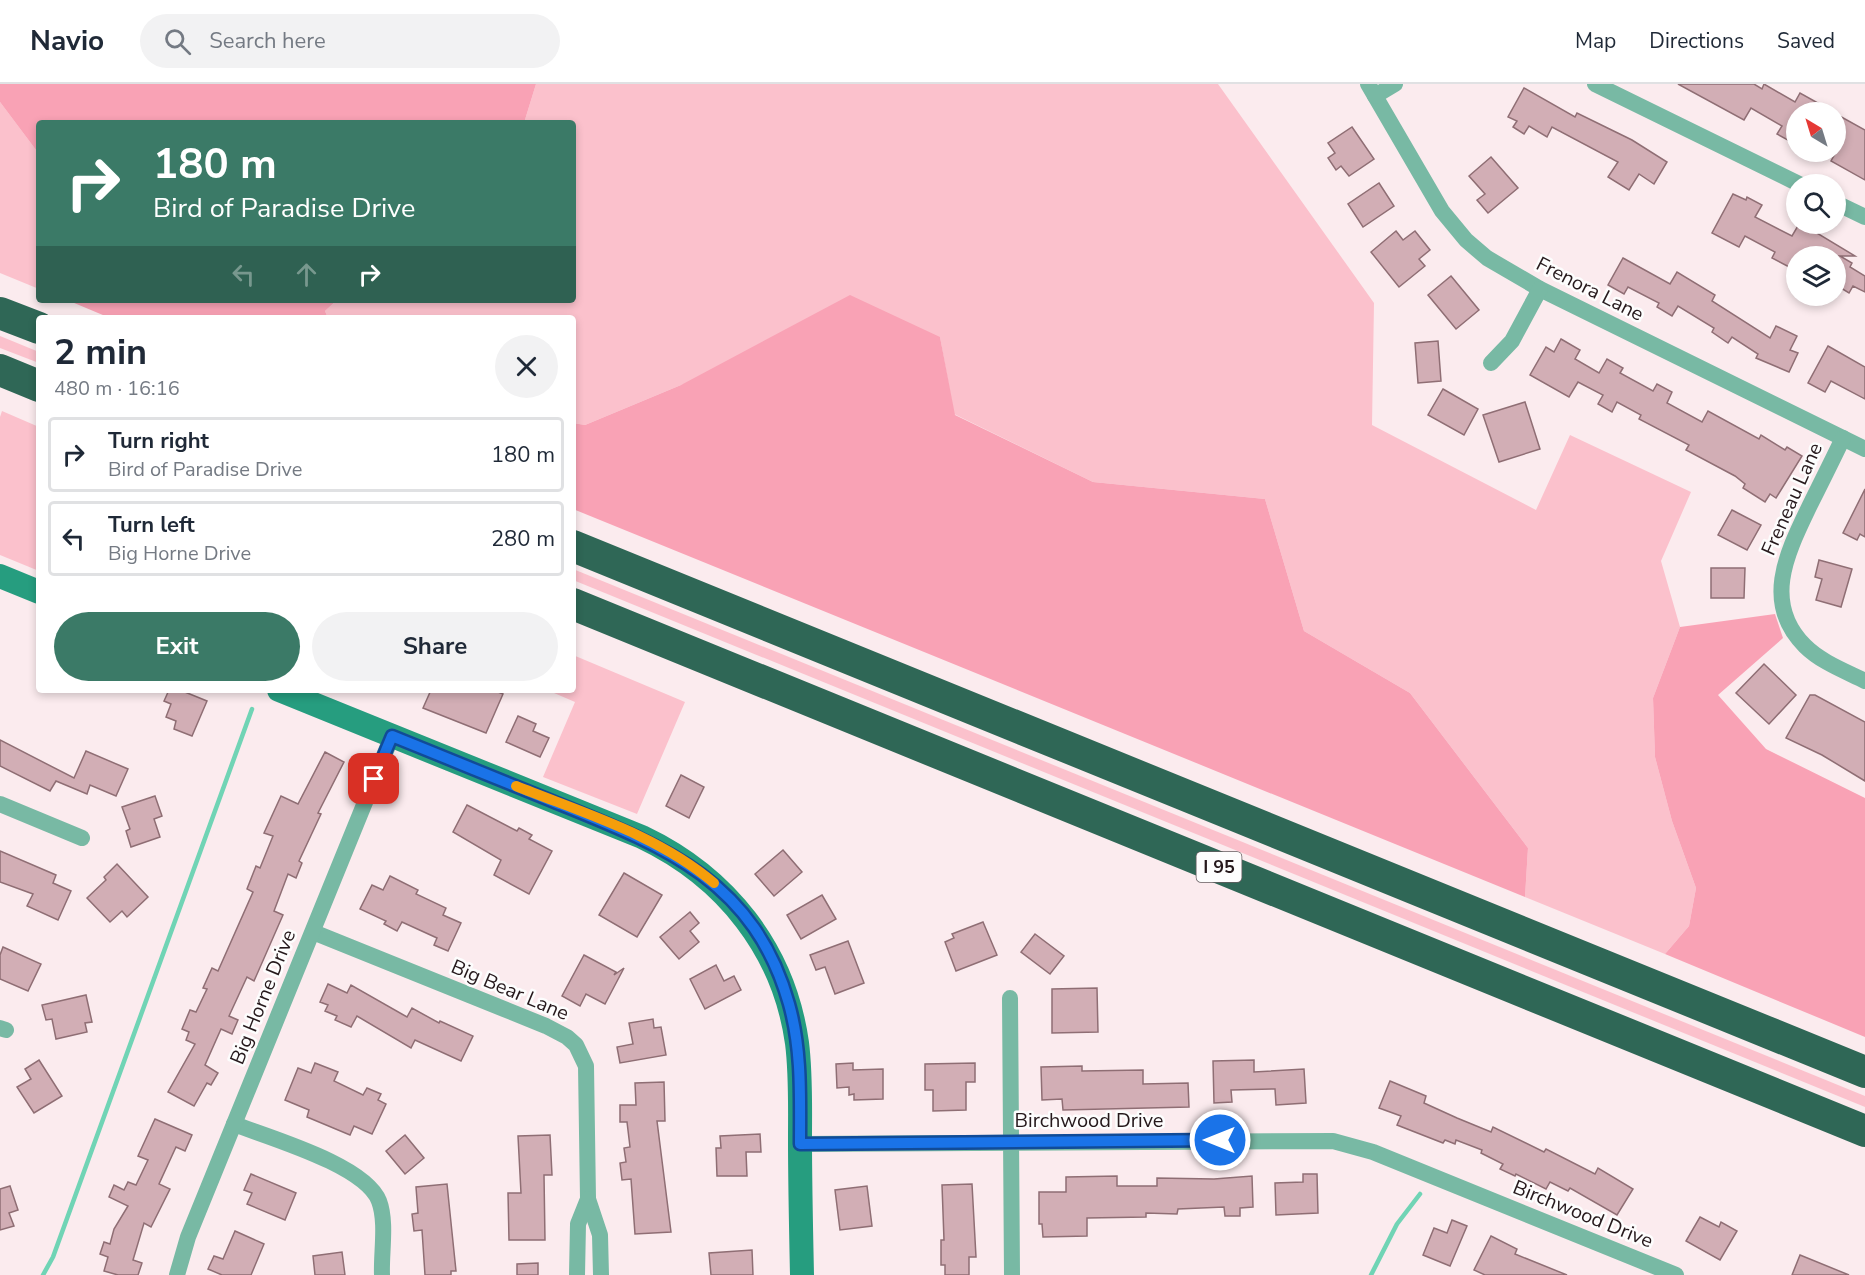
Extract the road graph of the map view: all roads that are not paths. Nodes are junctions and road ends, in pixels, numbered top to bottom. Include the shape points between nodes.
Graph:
1 (1395, 84) edge
2 (1595, 84) edge
3 (1372, 90) edge
4 (1786, 178) edge
5 (1846, 207) edge
6 (1865, 217) edge
7 (1540, 289) junction
8 (0, 312) edge
9 (36, 327) edge
10 (1491, 363) dead end
11 (0, 370) edge
12 (36, 385) edge
13 (1843, 438) junction
14 (1865, 449) edge
15 (576, 547) edge
16 (0, 576) edge
17 (36, 591) edge
18 (576, 605) edge
19 (1865, 681) edge
20 (286, 693) edge
21 (392, 736) junction
22 (0, 804) edge
23 (82, 838) dead end
24 (313, 932) junction
25 (1010, 998) dead end
26 (1865, 1072) edge
27 (234, 1124) junction
28 (1865, 1131) edge
29 (1010, 1142) junction
30 (800, 1144) junction
31 (588, 1199) junction
32 (177, 1275) edge
33 (382, 1275) edge
34 (577, 1275) edge
35 (601, 1275) edge
36 (802, 1275) edge
37 (1012, 1275) edge
38 (1676, 1275) edge

1 - 3 street
2 - 4 street
3 - 7 street, Frenora Lane via 1436,201 1461,233 1487,258
5 - 6 street
7 - 10 street via 1512,341
7 - 13 street, Frenora Lane
8 - 9 highway
11 - 12 highway
13 - 14 street, Frenora Lane
13 - 19 street, Freneau Lane via 1786,556 1782,596 1792,628 1805,646
15 - 26 highway
16 - 17 street
18 - 28 highway, I 95
20 - 21 street
21 - 24 street, Big Horne Drive
21 - 30 street via 642,837 687,862 721,890 760,939 787,997 799,1056
22 - 23 street
24 - 27 street, Big Horne Drive
24 - 31 street, Big Bear Lane via 546,1026 576,1045 587,1072
25 - 29 street
27 - 32 street, Big Horne Drive via 188,1237
27 - 33 street via 344,1167 365,1181 381,1207
29 - 30 street, Birchwood Drive
29 - 37 street
29 - 38 street, Birchwood Drive via 1342,1142
30 - 36 street
31 - 34 street, Big Bear Lane via 578,1224
31 - 35 street, Big Bear Lane via 600,1235

